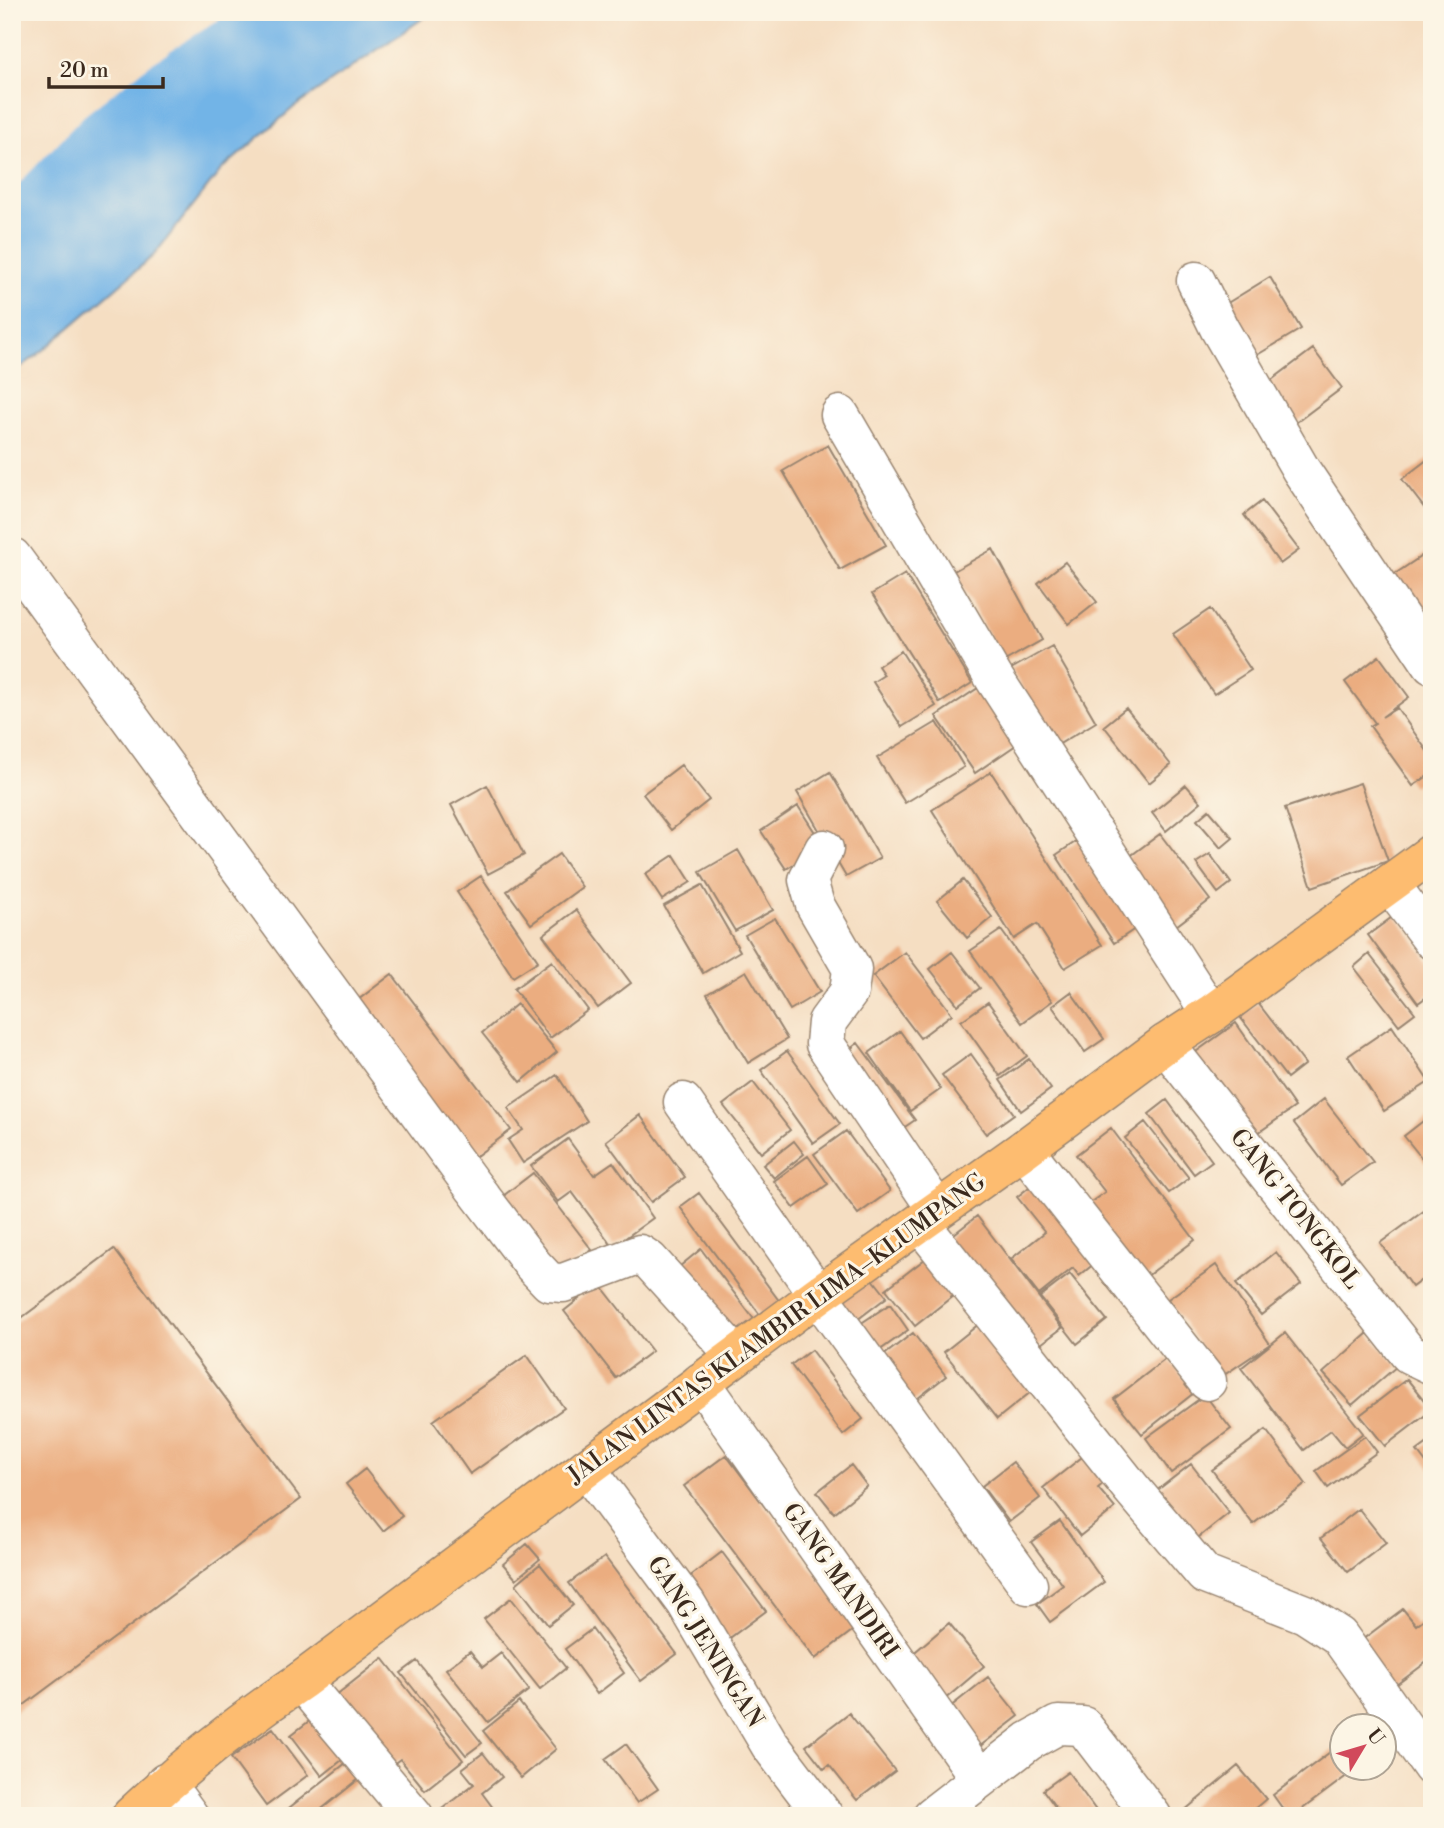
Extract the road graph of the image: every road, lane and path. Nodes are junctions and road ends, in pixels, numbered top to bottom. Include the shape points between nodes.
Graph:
1 (1196, 281) dead end
2 (840, 415) dead end
3 (12, 557) edge
4 (1432, 665) edge
5 (824, 849) dead end
6 (1432, 853) edge
7 (1390, 884) junction
8 (1432, 940) edge
9 (1211, 1014) junction
10 (1165, 1044) junction
11 (682, 1102) dead end
12 (1024, 1149) junction
13 (929, 1217) junction
14 (818, 1295) junction
15 (736, 1356) junction
16 (1432, 1365) edge
17 (1207, 1381) dead end
18 (701, 1382) junction
19 (586, 1468) junction
20 (1028, 1585) dead end
21 (301, 1681) junction
22 (1432, 1766) edge
23 (980, 1779) junction
24 (165, 1783) junction
25 (131, 1816) edge
26 (189, 1816) edge
27 (414, 1816) edge
28 (824, 1816) edge
29 (932, 1816) edge
30 (1152, 1816) edge

1 - 4 street via 1301,470
2 - 9 street via 994,678
3 - 15 street via 533,1265 549,1282 563,1283 640,1254
5 - 13 street via 808,880 815,905 852,970 849,992 827,1022 825,1044
6 - 7 main road, JALAN LINTAS KLAMBIR LIMA–KLUMPANG
7 - 8 street
7 - 9 main road, JALAN LINTAS KLAMBIR LIMA–KLUMPANG
9 - 10 main road, JALAN LINTAS KLAMBIR LIMA–KLUMPANG
10 - 12 main road, JALAN LINTAS KLAMBIR LIMA–KLUMPANG
10 - 16 street, GANG TONGKOL via 1409,1354
11 - 14 street
12 - 13 main road, JALAN LINTAS KLAMBIR LIMA–KLUMPANG
12 - 17 street
13 - 14 main road, JALAN LINTAS KLAMBIR LIMA–KLUMPANG
13 - 22 street via 1131,1488 1205,1575 1305,1615 1339,1636
14 - 15 main road, JALAN LINTAS KLAMBIR LIMA–KLUMPANG
14 - 20 street
15 - 18 main road, JALAN LINTAS KLAMBIR LIMA–KLUMPANG
18 - 19 main road, JALAN LINTAS KLAMBIR LIMA–KLUMPANG
18 - 23 street, GANG MANDIRI
19 - 21 main road, JALAN LINTAS KLAMBIR LIMA–KLUMPANG
19 - 28 street, GANG JENINGAN via 685,1603 770,1745
21 - 24 main road, JALAN LINTAS KLAMBIR LIMA–KLUMPANG
21 - 27 street
23 - 29 street
23 - 30 street via 1058,1725 1083,1726
24 - 25 main road, JALAN LINTAS KLAMBIR LIMA–KLUMPANG
24 - 26 street

